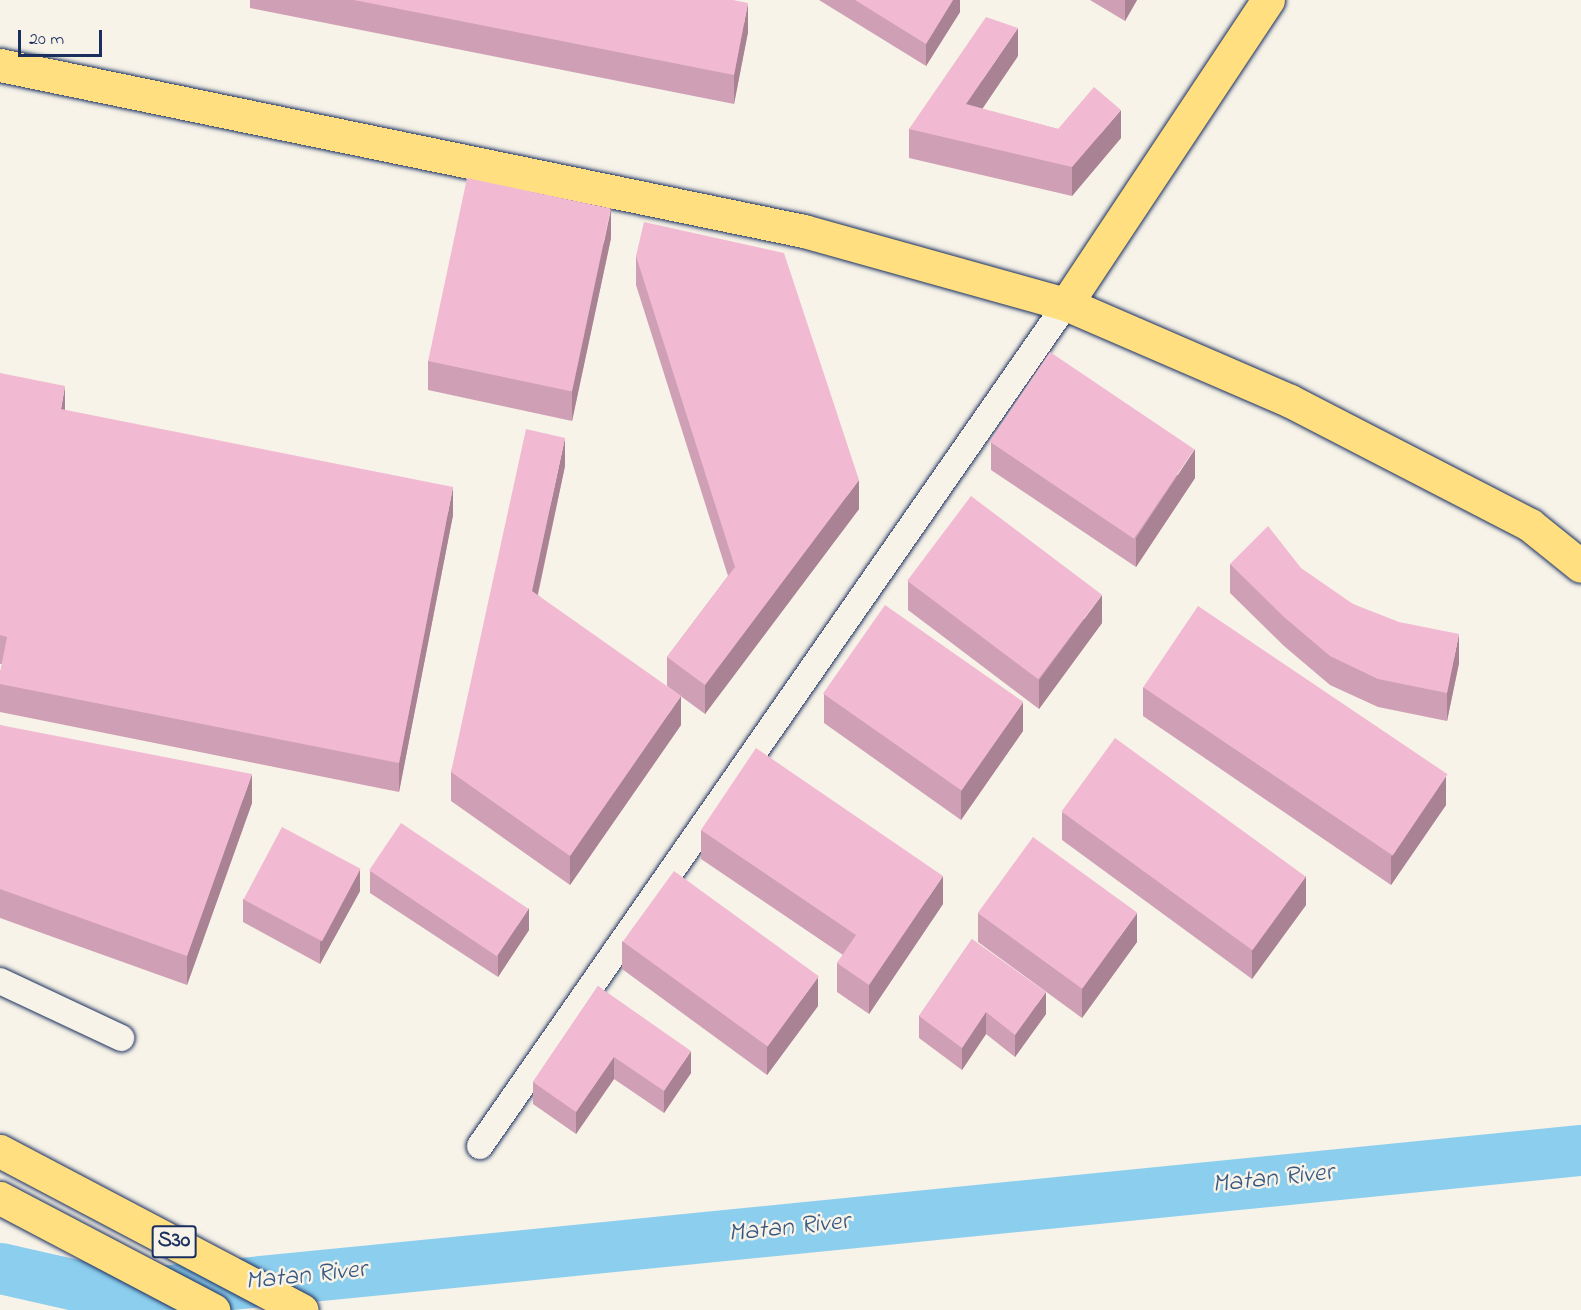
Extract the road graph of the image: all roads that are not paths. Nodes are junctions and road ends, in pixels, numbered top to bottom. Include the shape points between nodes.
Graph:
1 (1268, 0) edge
2 (0, 65) edge
3 (1066, 304) junction
4 (1581, 566) edge
5 (0, 981) edge
6 (121, 1038) dead end
7 (480, 1146) dead end
8 (0, 1151) edge
9 (14, 1205) edge
10 (213, 1310) edge
11 (302, 1310) edge

1 - 3 main road
2 - 3 main road via 804,231
3 - 4 main road via 1290,401 1530,525
3 - 7 street
5 - 6 street
8 - 11 main road, S30
9 - 10 main road, S30

